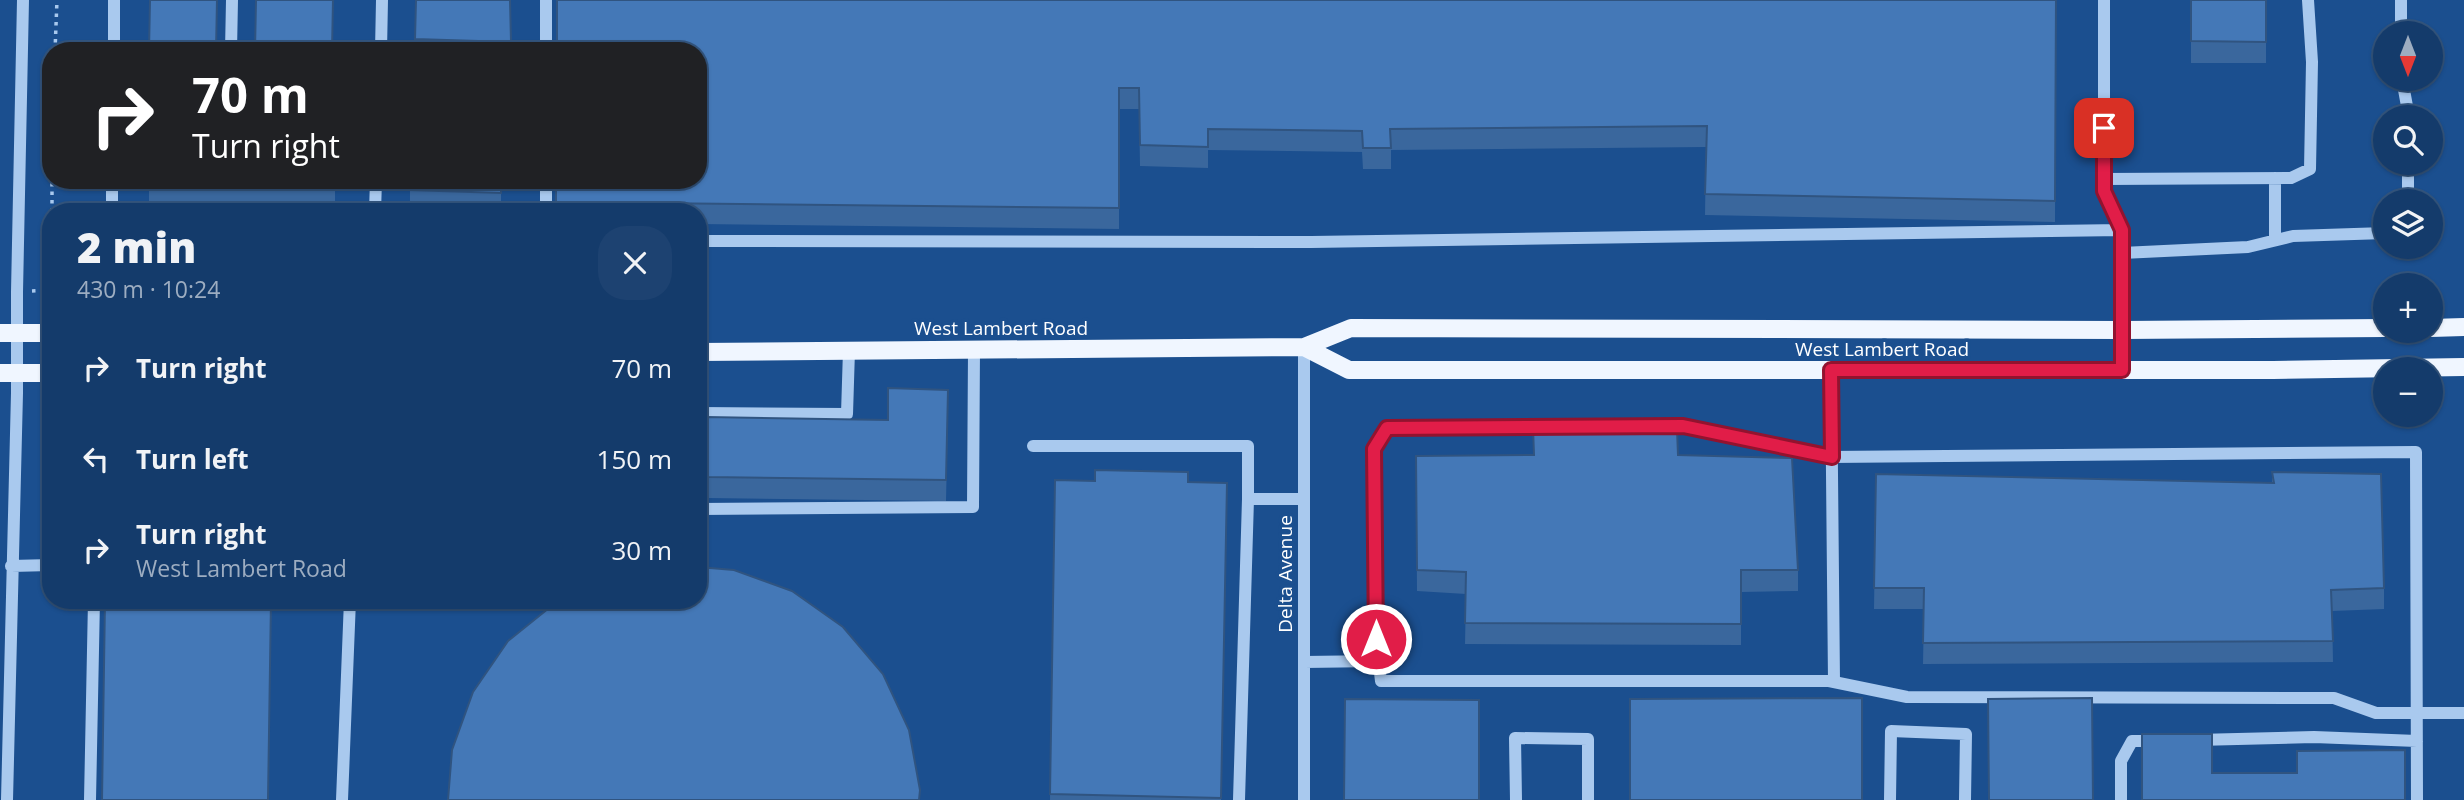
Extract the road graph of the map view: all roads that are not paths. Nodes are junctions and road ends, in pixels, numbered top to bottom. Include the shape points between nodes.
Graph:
1 (23, 0) edge
2 (114, 0) edge
3 (232, 0) edge
4 (382, 0) edge
5 (546, 0) edge
6 (2104, 0) edge
7 (2308, 0) edge
8 (2401, 0) edge
9 (2402, 21) edge
10 (114, 42) edge
11 (231, 42) edge
12 (381, 42) edge
13 (546, 42) edge
14 (2275, 178) junction
15 (2104, 179) junction
16 (2122, 230) junction
17 (2373, 233) edge
18 (2275, 240) junction
19 (707, 241) edge
20 (2122, 253) junction
21 (2464, 327) edge
22 (2373, 328) edge
23 (2443, 328) edge
24 (2123, 330) junction
25 (8, 333) edge
26 (42, 333) edge
27 (1304, 347) junction
28 (849, 350) junction
29 (974, 350) junction
30 (707, 352) edge
31 (2464, 367) edge
32 (1831, 370) junction
33 (2122, 370) junction
34 (9, 373) edge
35 (42, 373) edge
36 (707, 413) edge
37 (1032, 446) dead end
38 (1832, 457) junction
39 (1248, 499) junction
40 (1304, 499) junction
41 (707, 509) edge
42 (6, 515) edge
43 (42, 565) edge
44 (12, 566) junction
45 (5, 596) edge
46 (94, 609) edge
47 (349, 609) edge
48 (1378, 660) junction
49 (1304, 662) junction
50 (1834, 682) junction
51 (2417, 713) junction
52 (2464, 713) edge
53 (2174, 740) edge
54 (2188, 740) edge
55 (2417, 741) junction
56 (4, 749) edge
57 (7, 800) edge
58 (90, 800) edge
59 (342, 800) edge
60 (1239, 800) edge
61 (1304, 800) edge
62 (1516, 800) edge
63 (1588, 800) edge
64 (1890, 800) edge
65 (1965, 800) edge
66 (2121, 800) edge
67 (2417, 800) edge

1 - 25 street
2 - 10 street
3 - 11 street
4 - 12 street
5 - 13 street
6 - 15 street
7 - 14 street via 2310,169 2291,178
8 - 9 street
14 - 15 street
14 - 18 street
15 - 16 street via 2104,191
16 - 19 street via 1311,242
16 - 20 street
17 - 18 street
18 - 20 street via 2248,247
20 - 24 street
21 - 23 main road
22 - 24 main road, West Lambert Road
24 - 27 main road, West Lambert Road via 1351,328
24 - 33 street
25 - 26 main road
25 - 34 street
27 - 29 main road, West Lambert Road
27 - 32 main road, West Lambert Road via 1349,370
27 - 40 street, Delta Avenue
28 - 29 main road, West Lambert Road
28 - 30 main road, West Lambert Road
28 - 36 street via 847,414
29 - 41 street via 973,507
31 - 33 main road, West Lambert Road
32 - 33 main road, West Lambert Road
32 - 38 street
34 - 35 main road
34 - 42 street
37 - 39 street via 1248,446
38 - 48 street via 1683,426 1387,428 1374,449
38 - 50 street
38 - 51 street via 2416,452
39 - 40 street
39 - 60 street
40 - 49 street, Delta Avenue
42 - 44 street
43 - 44 street
44 - 45 street
45 - 56 street
46 - 58 street
47 - 59 street
48 - 49 street
48 - 50 street via 1381,681
49 - 61 street, Delta Avenue
50 - 51 street via 1907,697 2334,698 2376,713
51 - 52 street
51 - 55 street
53 - 66 street via 2132,741 2121,761
54 - 55 street via 2314,737
55 - 67 street
56 - 57 street
62 - 63 street via 1515,738 1588,739
64 - 65 street via 1891,732 1966,734

